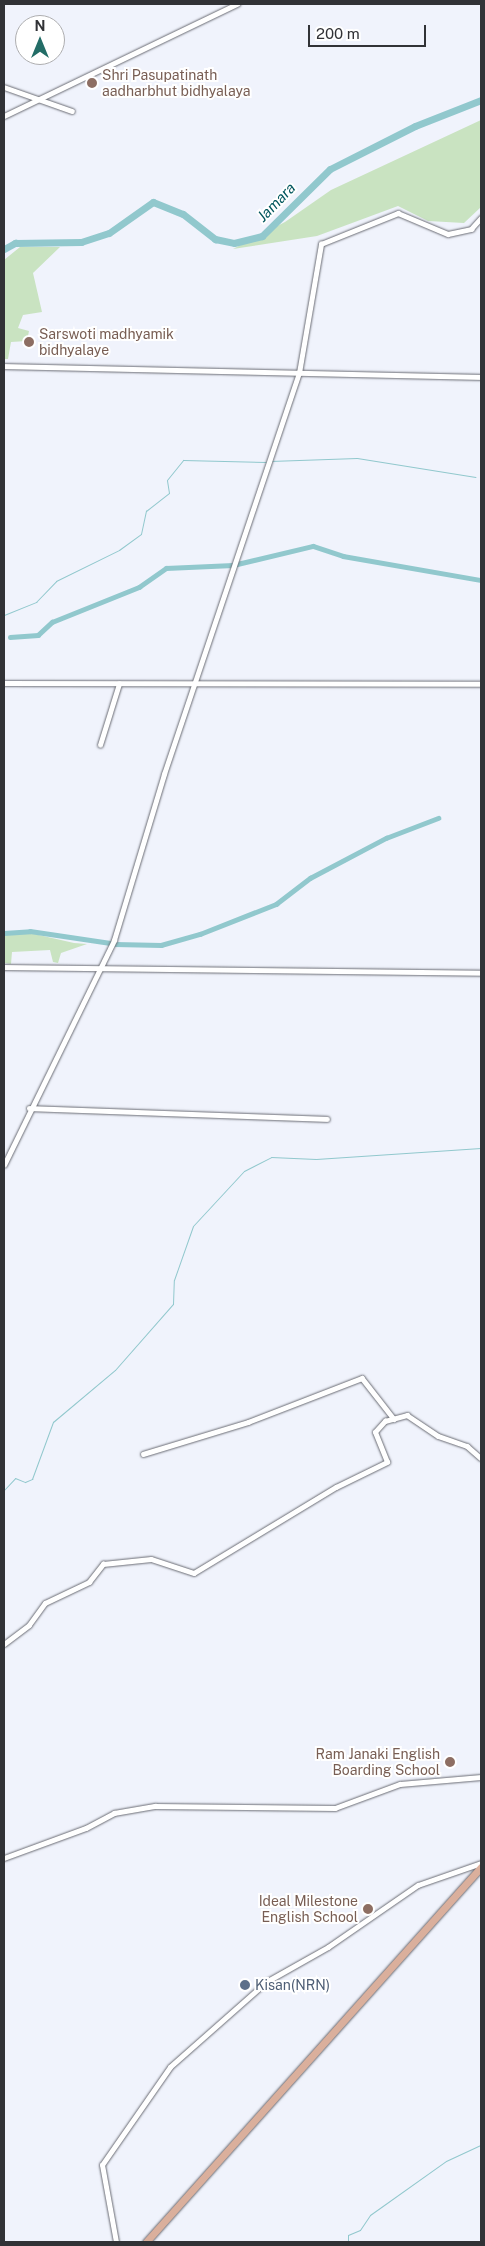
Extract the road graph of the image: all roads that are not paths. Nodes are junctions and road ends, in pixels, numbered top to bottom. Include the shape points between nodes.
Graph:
1 (237, 4) edge
2 (4, 87) edge
3 (42, 99) junction
4 (72, 111) dead end
5 (4, 116) edge
6 (481, 218) edge
7 (4, 366) edge
8 (299, 373) junction
9 (481, 377) edge
10 (4, 683) edge
11 (119, 684) junction
12 (195, 684) junction
13 (481, 684) edge
14 (100, 745) dead end
15 (4, 967) edge
16 (102, 968) junction
17 (481, 973) edge
18 (29, 1108) junction
19 (327, 1119) dead end
20 (4, 1165) edge
21 (394, 1419) junction
22 (143, 1454) dead end
23 (481, 1458) edge
24 (4, 1644) edge
25 (481, 1777) edge
26 (4, 1858) edge
27 (481, 1863) edge
28 (481, 1867) edge
29 (116, 2242) edge
30 (146, 2242) edge

1 - 3 street
2 - 3 street
3 - 4 street
3 - 5 street
6 - 8 street via 470,229 448,234 398,214 322,244
7 - 8 street
8 - 9 street
8 - 12 street
10 - 11 street
11 - 12 street
11 - 14 street
12 - 13 street
12 - 16 street
15 - 16 street
16 - 17 street
16 - 18 street
18 - 19 street
18 - 20 street
21 - 22 street via 362,1378
21 - 23 street via 407,1415 438,1436 467,1446
21 - 24 street via 376,1425 375,1432 387,1462 336,1487 194,1573 152,1559 103,1564 89,1582 45,1603 29,1625
25 - 26 street via 400,1784 335,1808 155,1806 114,1814 86,1828
27 - 29 street via 418,1885 328,1947 266,1982 170,2067 102,2165
28 - 30 main road

